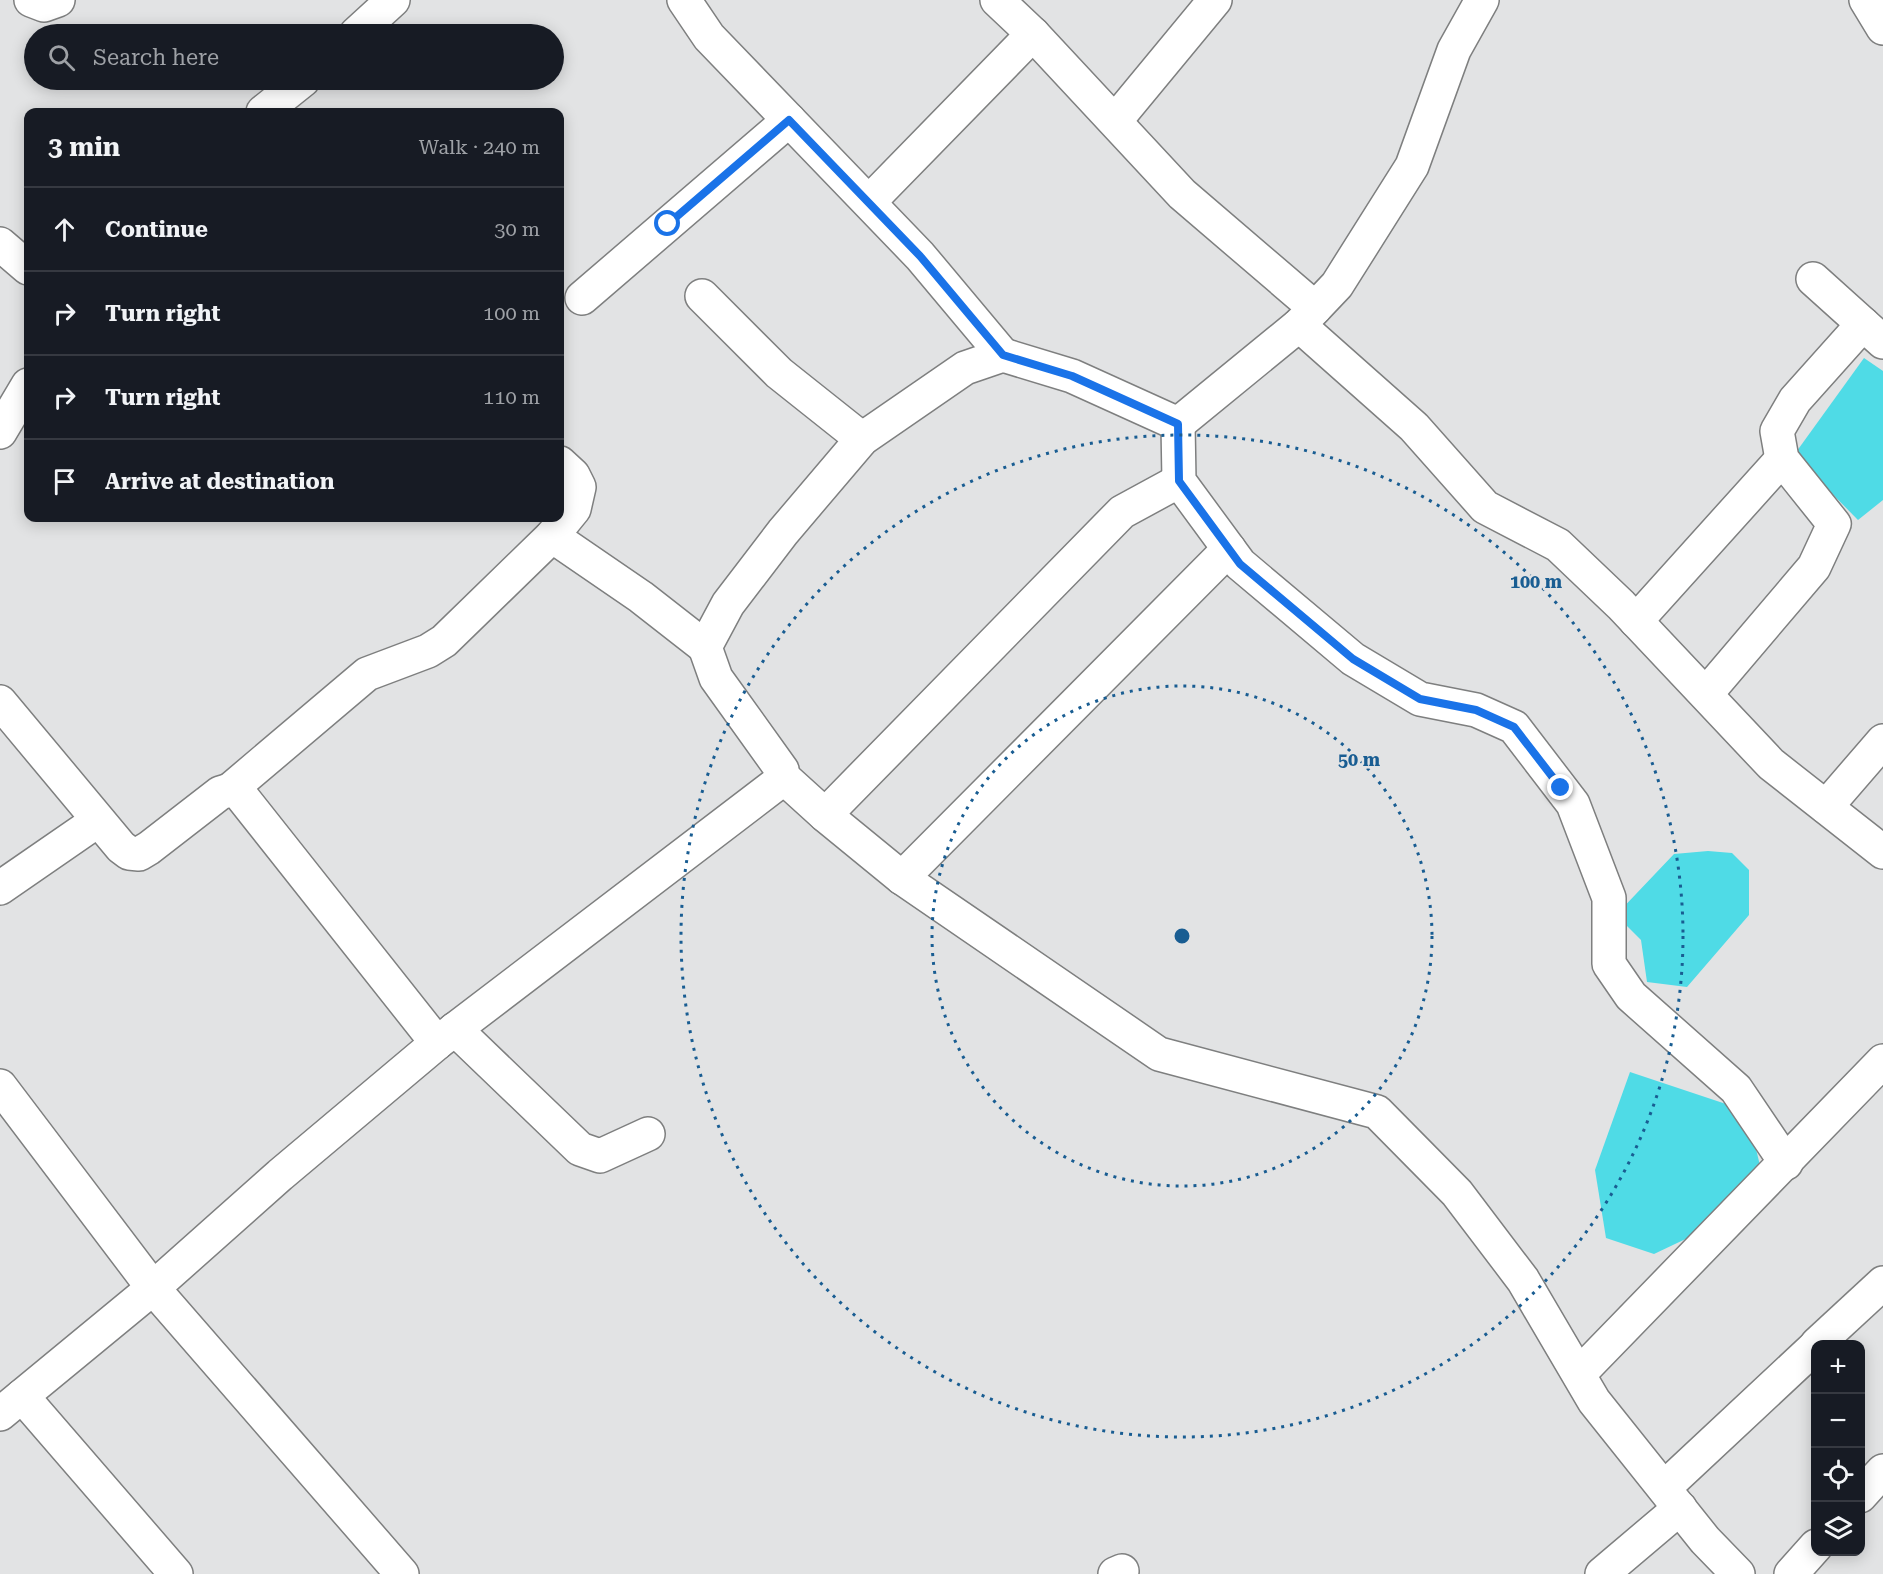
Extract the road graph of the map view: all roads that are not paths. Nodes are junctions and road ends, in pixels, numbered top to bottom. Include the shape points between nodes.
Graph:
1 (31, 0) edge
2 (58, 0) edge
3 (393, 0) edge
4 (684, 0) edge
5 (997, 0) edge
6 (1215, 0) edge
7 (1482, 0) edge
8 (1866, 0) edge
9 (367, 24) edge
10 (1883, 28) edge
11 (1033, 34) junction
12 (290, 90) edge
13 (268, 108) edge
14 (789, 120) junction
15 (1115, 122) junction
16 (868, 202) junction
17 (0, 244) edge
18 (24, 265) edge
19 (1813, 279) dead end
20 (702, 296) dead end
21 (582, 298) dead end
22 (1307, 317) junction
23 (1873, 333) edge
24 (1003, 355) junction
25 (24, 392) edge
26 (1178, 424) junction
27 (0, 432) edge
28 (862, 439) junction
29 (1782, 459) junction
30 (564, 467) edge
31 (1179, 481) junction
32 (564, 521) edge
33 (563, 522) edge
34 (552, 536) junction
35 (1229, 549) junction
36 (1636, 621) junction
37 (705, 647) junction
38 (1706, 694) junction
39 (0, 702) edge
40 (1883, 741) edge
41 (782, 776) junction
42 (230, 790) junction
43 (1826, 807) junction
44 (825, 815) junction
45 (98, 822) junction
46 (1883, 852) edge
47 (902, 878) junction
48 (0, 888) edge
49 (446, 1036) junction
50 (1883, 1060) edge
51 (0, 1086) edge
52 (648, 1134) dead end
53 (1786, 1163) junction
54 (1883, 1283) edge
55 (153, 1288) junction
56 (1821, 1340) edge
57 (1811, 1350) edge
58 (1579, 1374) junction
59 (11, 1405) edge
60 (1883, 1472) edge
61 (1865, 1491) edge
62 (1672, 1498) junction
63 (1811, 1551) edge
64 (176, 1574) edge
65 (402, 1574) edge
66 (1602, 1574) edge
67 (1738, 1574) edge
68 (1791, 1574) edge

1 - 2 street via 44,5
3 - 9 street
4 - 14 street via 709,37
5 - 11 street
6 - 15 street
7 - 22 street via 1454,50 1412,166 1337,285
8 - 10 street
11 - 15 street
11 - 16 street
12 - 13 street
14 - 16 street
14 - 21 street
15 - 22 street
16 - 24 street via 920,256
17 - 18 street
19 - 23 street
20 - 28 street via 779,373
22 - 26 street
22 - 36 street via 1485,507 1558,545
23 - 29 street via 1795,400 1777,431
24 - 26 street via 1072,376
24 - 28 street via 965,368
25 - 27 street
26 - 31 street
28 - 37 street via 728,604
29 - 36 street
29 - 38 street via 1834,524 1814,567
30 - 32 street via 579,487 574,509
31 - 35 street
31 - 44 street via 1122,512
33 - 34 street
34 - 37 street
34 - 42 street via 444,640 428,651 367,674
35 - 47 street
35 - 53 street via 1240,564 1353,659 1420,699 1476,710 1514,727 1573,804 1609,898 1609,964 1631,996 1737,1089
36 - 38 street
37 - 41 street via 716,678 782,770
38 - 43 street via 1771,764
39 - 45 street
40 - 43 street
41 - 44 street
41 - 49 street via 776,785
42 - 45 street via 220,793 139,854 121,847
42 - 49 street via 239,793 254,809
43 - 46 street
44 - 47 street
45 - 48 street
47 - 58 street via 1159,1054 1377,1112 1457,1193 1523,1280
49 - 52 street via 580,1149 600,1156
49 - 55 street
50 - 53 street
51 - 55 street
53 - 58 street
54 - 56 street
55 - 59 street
55 - 65 street
57 - 62 street
58 - 62 street via 1594,1401
59 - 64 street
60 - 61 street
62 - 66 street
62 - 67 street
63 - 68 street

